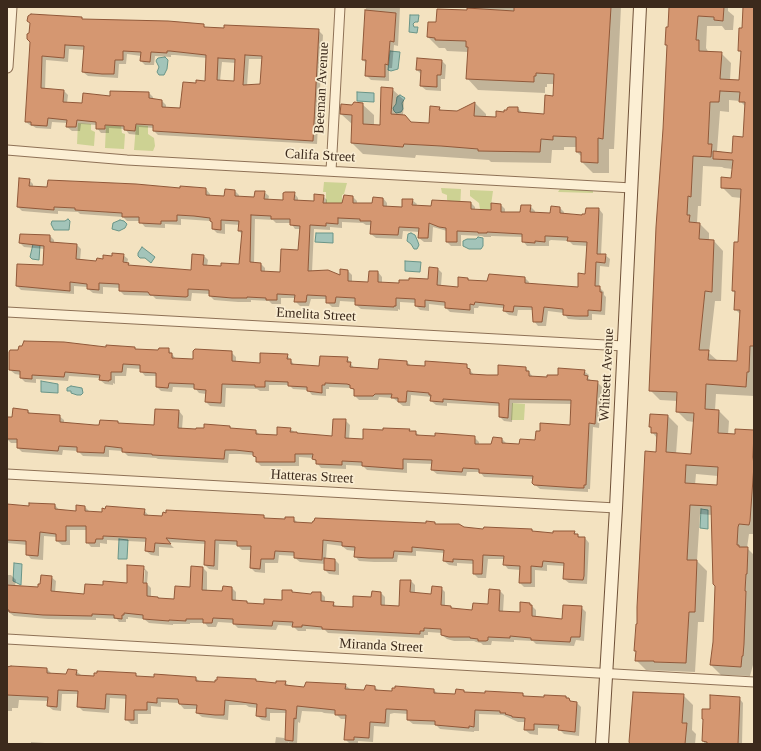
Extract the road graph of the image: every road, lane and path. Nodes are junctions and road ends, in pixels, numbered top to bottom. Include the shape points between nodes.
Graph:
1 (10, 7) edge
2 (340, 7) edge
3 (640, 7) edge
4 (7, 67) edge
5 (7, 150) edge
6 (331, 171) junction
7 (632, 188) junction
8 (7, 312) edge
9 (624, 346) junction
10 (7, 474) edge
11 (616, 508) junction
12 (7, 639) edge
13 (606, 673) junction
14 (754, 682) edge
15 (602, 744) edge

1 - 4 street
2 - 6 street, Beeman Avenue
3 - 7 main road, Whitsett Avenue
5 - 6 street, Califa Street
6 - 7 street, Califa Street
7 - 9 main road, Whitsett Avenue
8 - 9 street, Emelita Street
9 - 11 main road, Whitsett Avenue
10 - 11 street, Hatteras Street
11 - 13 main road, Whitsett Avenue
12 - 13 street, Miranda Street
13 - 14 street, Miranda Street
13 - 15 main road, Whitsett Avenue

